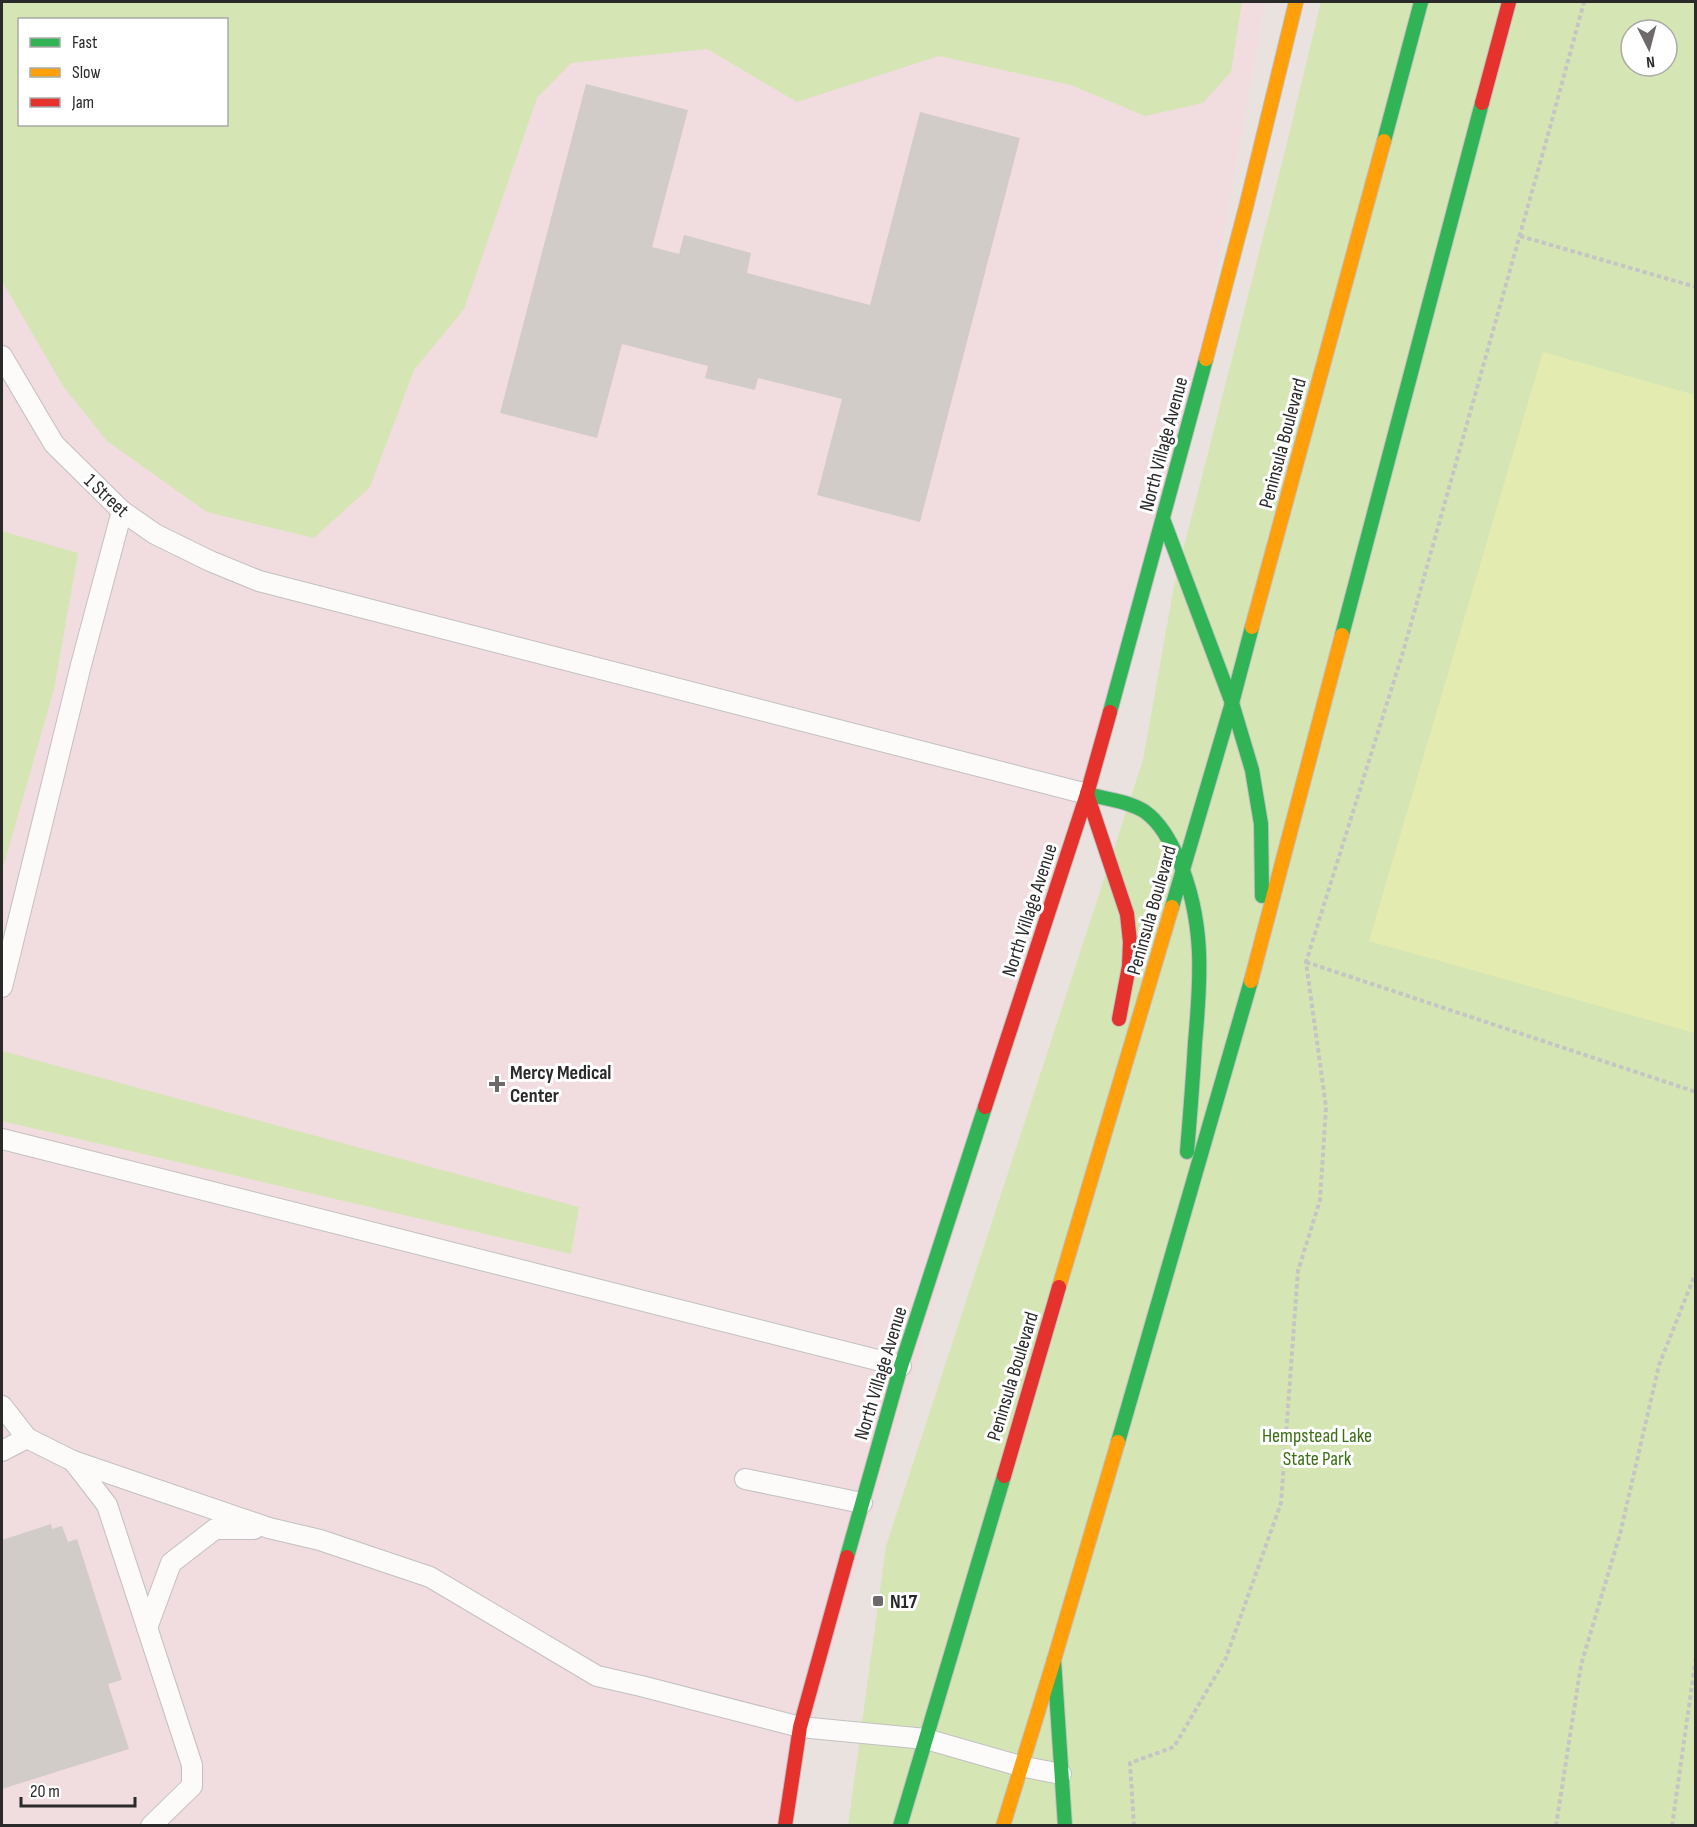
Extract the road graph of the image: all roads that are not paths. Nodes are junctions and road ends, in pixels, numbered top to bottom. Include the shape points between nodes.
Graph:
1 (1296, 2) edge
2 (1421, 2) edge
3 (1509, 2) edge
4 (2, 356) edge
5 (122, 511) junction
6 (1163, 519) junction
7 (1232, 703) junction
8 (1088, 794) junction
9 (1183, 870) junction
10 (1263, 937) junction
11 (2, 987) edge
12 (1116, 1035) dead end
13 (1110, 1069) dead end
14 (2, 1139) edge
15 (1091, 1182) junction
16 (1181, 1226) junction
17 (900, 1365) junction
18 (2, 1406) edge
19 (27, 1438) junction
20 (2, 1451) edge
21 (73, 1461) junction
22 (745, 1479) dead end
23 (862, 1503) junction
24 (269, 1528) junction
25 (147, 1628) junction
26 (1054, 1660) junction
27 (800, 1726) junction
28 (926, 1739) junction
29 (1020, 1766) junction
30 (1061, 1774) junction
31 (151, 1826) edge
32 (785, 1826) edge
33 (900, 1826) edge
34 (1003, 1826) edge
35 (1065, 1826) edge

1 - 6 main road, North Village Avenue
2 - 7 main road, Peninsula Boulevard
3 - 10 main road
4 - 5 lane, 1 Street via 54,444
5 - 8 lane, 1 Street via 155,534 259,581
5 - 11 lane
6 - 7 main road
6 - 8 main road, North Village Avenue
7 - 9 main road, Peninsula Boulevard
7 - 10 main road via 1252,770 1262,824
8 - 9 main road via 1144,812 1156,821
8 - 12 main road via 1127,914 1129,966
8 - 17 main road, North Village Avenue
9 - 15 main road, Peninsula Boulevard
9 - 16 main road via 1198,929 1200,984
10 - 16 main road
13 - 15 main road
14 - 17 lane
15 - 28 main road, Peninsula Boulevard
16 - 26 main road
17 - 23 main road, North Village Avenue
18 - 19 lane
19 - 20 lane
19 - 21 lane
21 - 24 lane
21 - 25 lane via 108,1505
22 - 23 lane
23 - 27 main road, North Village Avenue
24 - 25 lane via 215,1529 171,1563
24 - 27 lane via 320,1540 430,1576 597,1676
25 - 31 lane via 192,1765 192,1786
26 - 29 main road
26 - 30 main road
27 - 28 lane
27 - 32 main road, North Village Avenue
28 - 29 lane
28 - 33 main road, Peninsula Boulevard
29 - 30 lane
29 - 34 main road
30 - 35 main road

